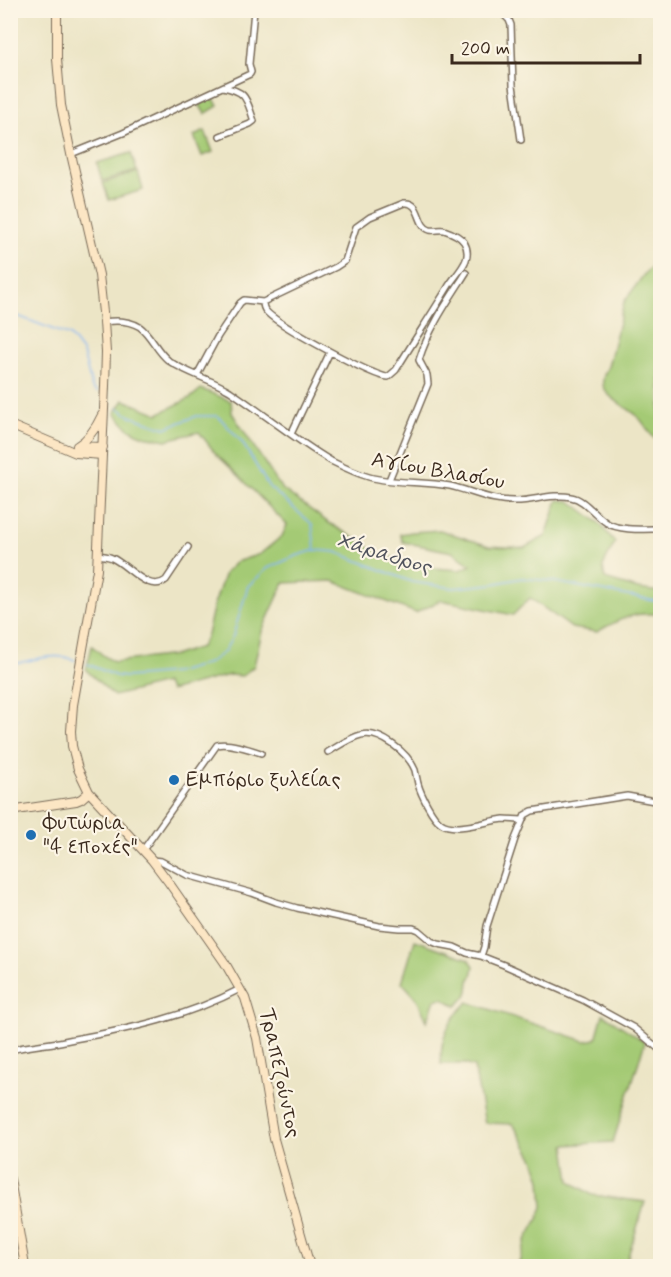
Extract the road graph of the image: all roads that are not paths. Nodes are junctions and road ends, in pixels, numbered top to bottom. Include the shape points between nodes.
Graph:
1 (57, 10) edge
2 (254, 10) edge
3 (499, 10) edge
4 (222, 87) junction
5 (220, 136) dead end
6 (521, 140) dead end
7 (71, 154) junction
8 (466, 273) dead end
9 (262, 302) junction
10 (104, 322) junction
11 (330, 352) junction
12 (197, 375) junction
13 (104, 408) junction
14 (10, 425) edge
15 (291, 434) junction
16 (77, 446) junction
17 (63, 447) junction
18 (103, 451) junction
19 (388, 480) junction
20 (660, 529) edge
21 (188, 547) dead end
22 (98, 555) junction
23 (328, 752) dead end
24 (261, 753) dead end
25 (89, 792) junction
26 (660, 802) edge
27 (10, 811) edge
28 (522, 820) junction
29 (143, 850) junction
30 (152, 860) junction
31 (481, 956) junction
32 (240, 989) junction
33 (10, 1050) edge
34 (660, 1050) edge
35 (10, 1179) edge
36 (25, 1266) edge
37 (310, 1266) edge

1 - 7 main road, Τραπεζούντος via 58,82
2 - 4 street via 251,72
3 - 6 street via 511,25 513,85
4 - 5 street via 242,93 254,121
4 - 7 street
7 - 10 main road, Τραπεζούντος via 99,274
8 - 19 street via 436,320 422,351 419,360 428,384
9 - 11 street via 271,316
9 - 11 street via 345,261 356,227 404,202 415,206 428,229 443,230 464,242 465,262 392,375 382,377
9 - 12 street via 240,303
10 - 12 street, Αγίου Βλασίου via 117,320 140,327 169,361
10 - 13 main road, Τραπεζούντος
11 - 15 street
12 - 15 street, Αγίου Βλασίου via 229,390
13 - 16 main road via 93,432
13 - 18 main road, Τραπεζούντος
14 - 17 main road
15 - 19 street, Αγίου Βλασίου via 351,471
16 - 17 main road
16 - 18 main road
17 - 18 main road via 76,453
18 - 22 main road, Τραπεζούντος
19 - 20 street, Αγίου Βλασίου via 431,483 504,501 573,497 614,526
21 - 22 street via 166,580 156,585 114,559
22 - 25 main road, Τραπεζούντος via 71,722 74,754
23 - 28 street via 361,735 379,736 408,758 418,786 440,822 459,827
24 - 29 street via 217,745
25 - 27 main road via 76,801
25 - 29 main road, Τραπεζούντος
26 - 28 street via 627,796 532,812
28 - 31 street
29 - 30 main road, Τραπεζούντος
30 - 31 street via 276,902 379,926 413,928 438,944
30 - 32 main road, Τραπεζούντος
31 - 34 street via 609,1013
32 - 33 street via 146,1024
32 - 37 main road, Τραπεζούντος via 255,1030 274,1139
35 - 36 main road

